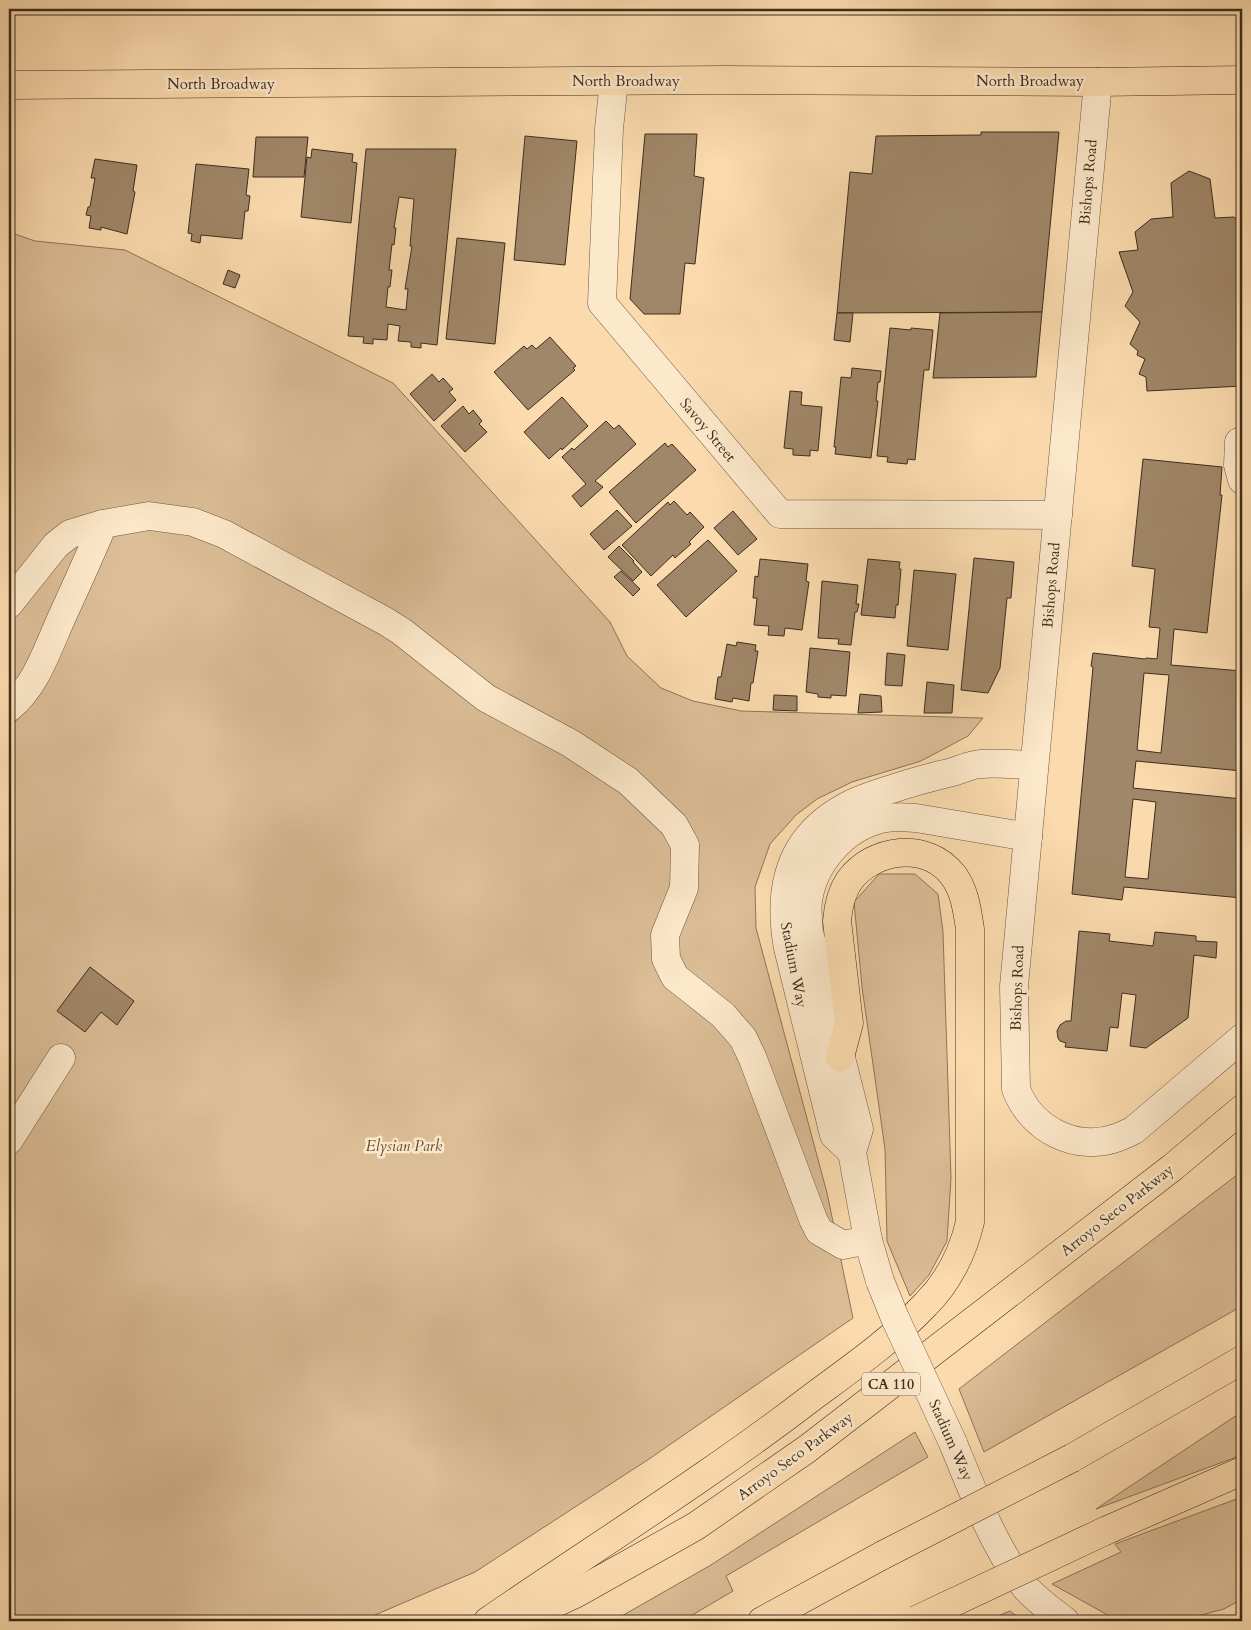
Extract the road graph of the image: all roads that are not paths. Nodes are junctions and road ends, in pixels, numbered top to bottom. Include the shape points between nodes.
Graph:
1 (1242, 80) edge
2 (614, 81) junction
3 (1098, 82) junction
4 (9, 85) edge
5 (1239, 442) dead end
6 (1242, 480) edge
7 (1058, 515) junction
8 (103, 524) junction
9 (9, 604) edge
10 (9, 708) edge
11 (1034, 765) junction
12 (1028, 837) junction
13 (1242, 1038) edge
14 (840, 1057) junction
15 (61, 1058) dead end
16 (1242, 1110) edge
17 (9, 1140) edge
18 (852, 1152) junction
19 (868, 1240) junction
20 (1242, 1360) edge
21 (1242, 1471) edge
22 (488, 1621) edge
23 (516, 1621) edge
24 (762, 1621) edge
25 (915, 1621) edge
26 (1065, 1621) edge

1 - 3 main road, North Broadway
2 - 3 main road, North Broadway
2 - 4 main road, North Broadway
2 - 7 street, Savoy Street via 602,303 780,514
3 - 7 street, Bishops Road
5 - 6 street via 1238,465
7 - 11 street, Bishops Road
8 - 9 street via 70,534 56,545
8 - 10 street via 34,678 20,699
8 - 19 street via 149,516 194,522 224,534 385,621 486,698 570,743 628,781 674,826 685,845 684,888 664,934 666,959 675,977 723,1015 742,1038 819,1231 843,1245
11 - 12 street, Bishops Road
11 - 18 street, Stadium Way via 981,764 862,800 827,820 811,835 790,868 784,907 788,948 834,1135
12 - 13 street, Bishops Road via 1014,986 1016,1089 1020,1100 1040,1124 1067,1140 1098,1142 1116,1138 1134,1130
12 - 14 street, Stadium Way via 899,817 866,824 829,853 811,886 808,917
14 - 18 street, Stadium Way via 859,1129
14 - 22 main road via 849,1023 837,922 843,893 859,872 884,855 906,852 941,863 958,884 970,929 970,1222 966,1240 950,1272 926,1304 881,1345 768,1432
15 - 17 street
16 - 23 main road, Arroyo Seco Parkway / CA 110 via 1173,1167 807,1449 696,1526 575,1594
18 - 19 street, Stadium Way
19 - 26 street, Stadium Way, bridge via 895,1318 992,1534 1027,1589
20 - 24 main road, bridge via 1072,1458
21 - 25 main road, bridge via 1105,1531

